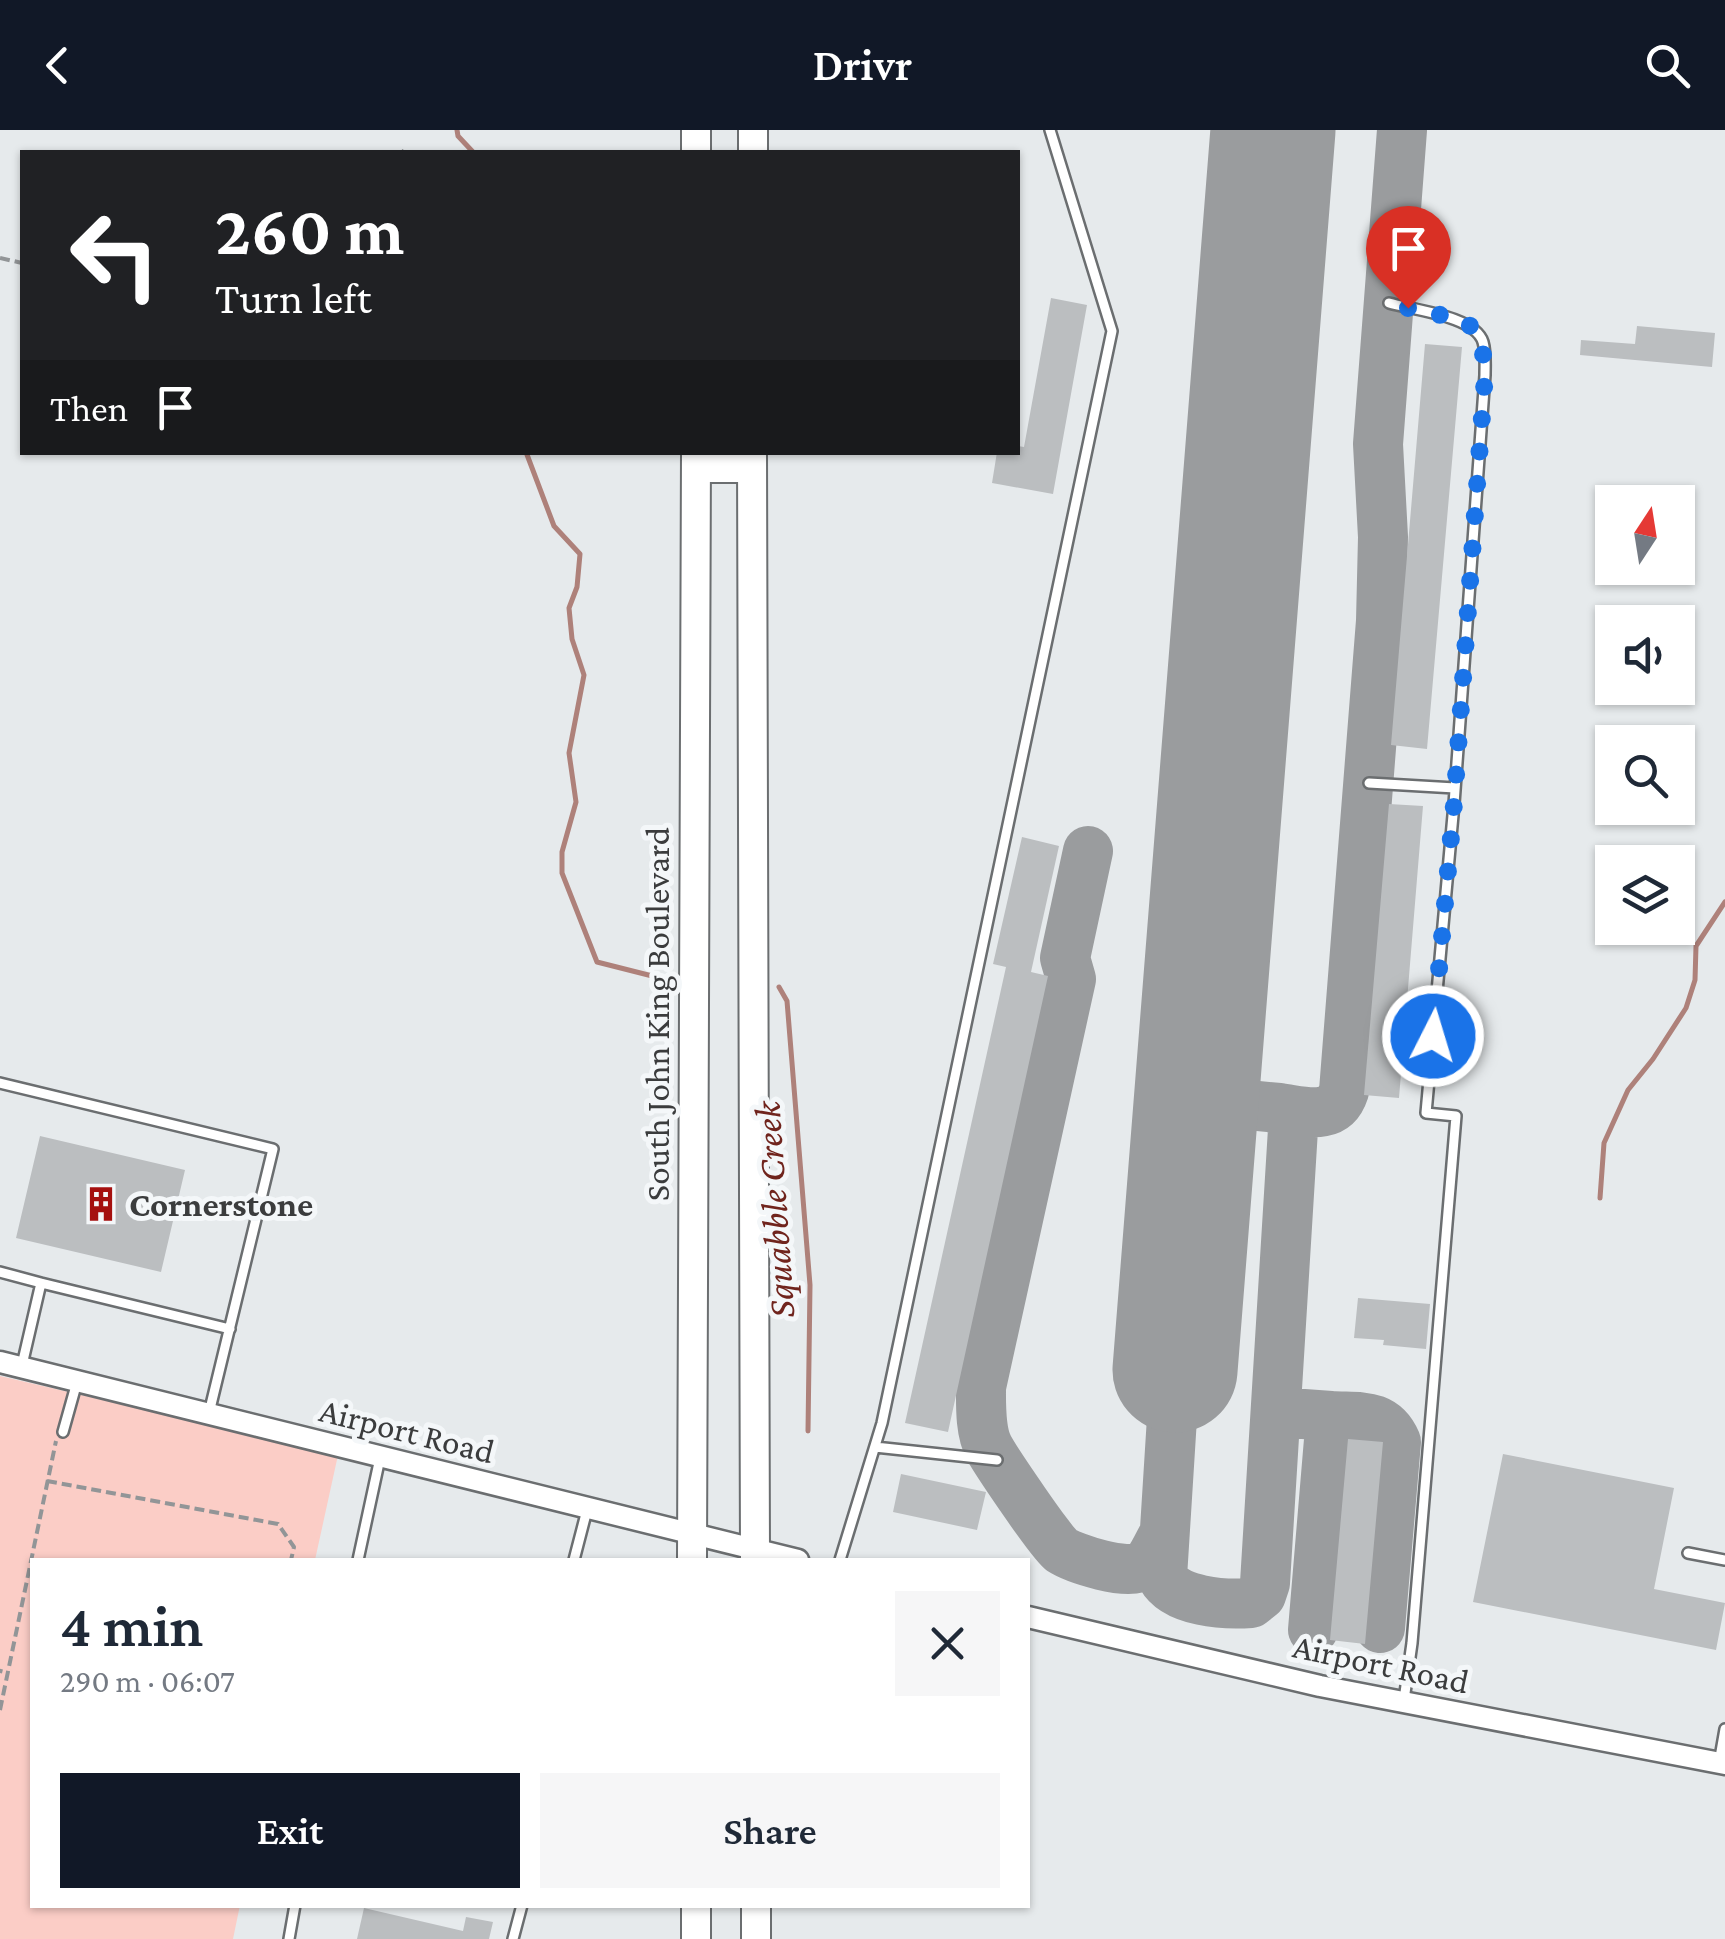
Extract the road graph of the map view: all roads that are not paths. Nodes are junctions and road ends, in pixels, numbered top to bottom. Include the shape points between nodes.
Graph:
1 (1050, 130) edge
2 (1389, 303) dead end
3 (696, 460) edge
4 (752, 460) edge
5 (1368, 783) dead end
6 (1455, 788) junction
7 (0, 1083) edge
8 (0, 1272) edge
9 (41, 1282) junction
10 (230, 1329) junction
11 (0, 1362) edge
12 (21, 1368) junction
13 (77, 1382) junction
14 (209, 1415) junction
15 (61, 1431) road end
16 (875, 1447) junction
17 (380, 1458) junction
18 (997, 1460) dead end
19 (587, 1510) junction
20 (692, 1547) edge
21 (1688, 1552) dead end
22 (755, 1555) edge
23 (358, 1558) edge
24 (575, 1558) edge
25 (781, 1558) edge
26 (841, 1558) edge
27 (1725, 1560) edge
28 (1030, 1616) edge
29 (1404, 1702) junction
30 (1725, 1729) edge
31 (1722, 1763) edge
32 (294, 1908) edge
33 (518, 1908) edge
34 (696, 1908) edge
35 (756, 1908) edge
36 (289, 1939) edge
37 (514, 1939) edge
38 (696, 1939) edge
39 (756, 1939) edge

1 - 16 lane via 1112,331
2 - 6 lane via 1462,321 1484,343
3 - 4 main road
3 - 20 main road, South John King Boulevard
4 - 22 main road
5 - 6 lane
6 - 29 lane via 1426,1113 1456,1116
7 - 10 lane via 272,1149
8 - 9 lane
9 - 10 lane
9 - 12 lane
10 - 14 lane
11 - 12 street, Airport Road
12 - 13 street, Airport Road
13 - 14 street, Airport Road
13 - 15 lane
14 - 17 street, Airport Road
16 - 18 lane
16 - 26 lane
17 - 19 street, Airport Road
17 - 23 lane
19 - 20 street, Airport Road
19 - 24 lane
20 - 22 street, Airport Road
21 - 27 lane
22 - 25 street, Airport Road
28 - 29 street, Airport Road
29 - 31 street, Airport Road
30 - 31 lane
32 - 36 lane
33 - 37 lane
34 - 38 main road
35 - 39 main road

